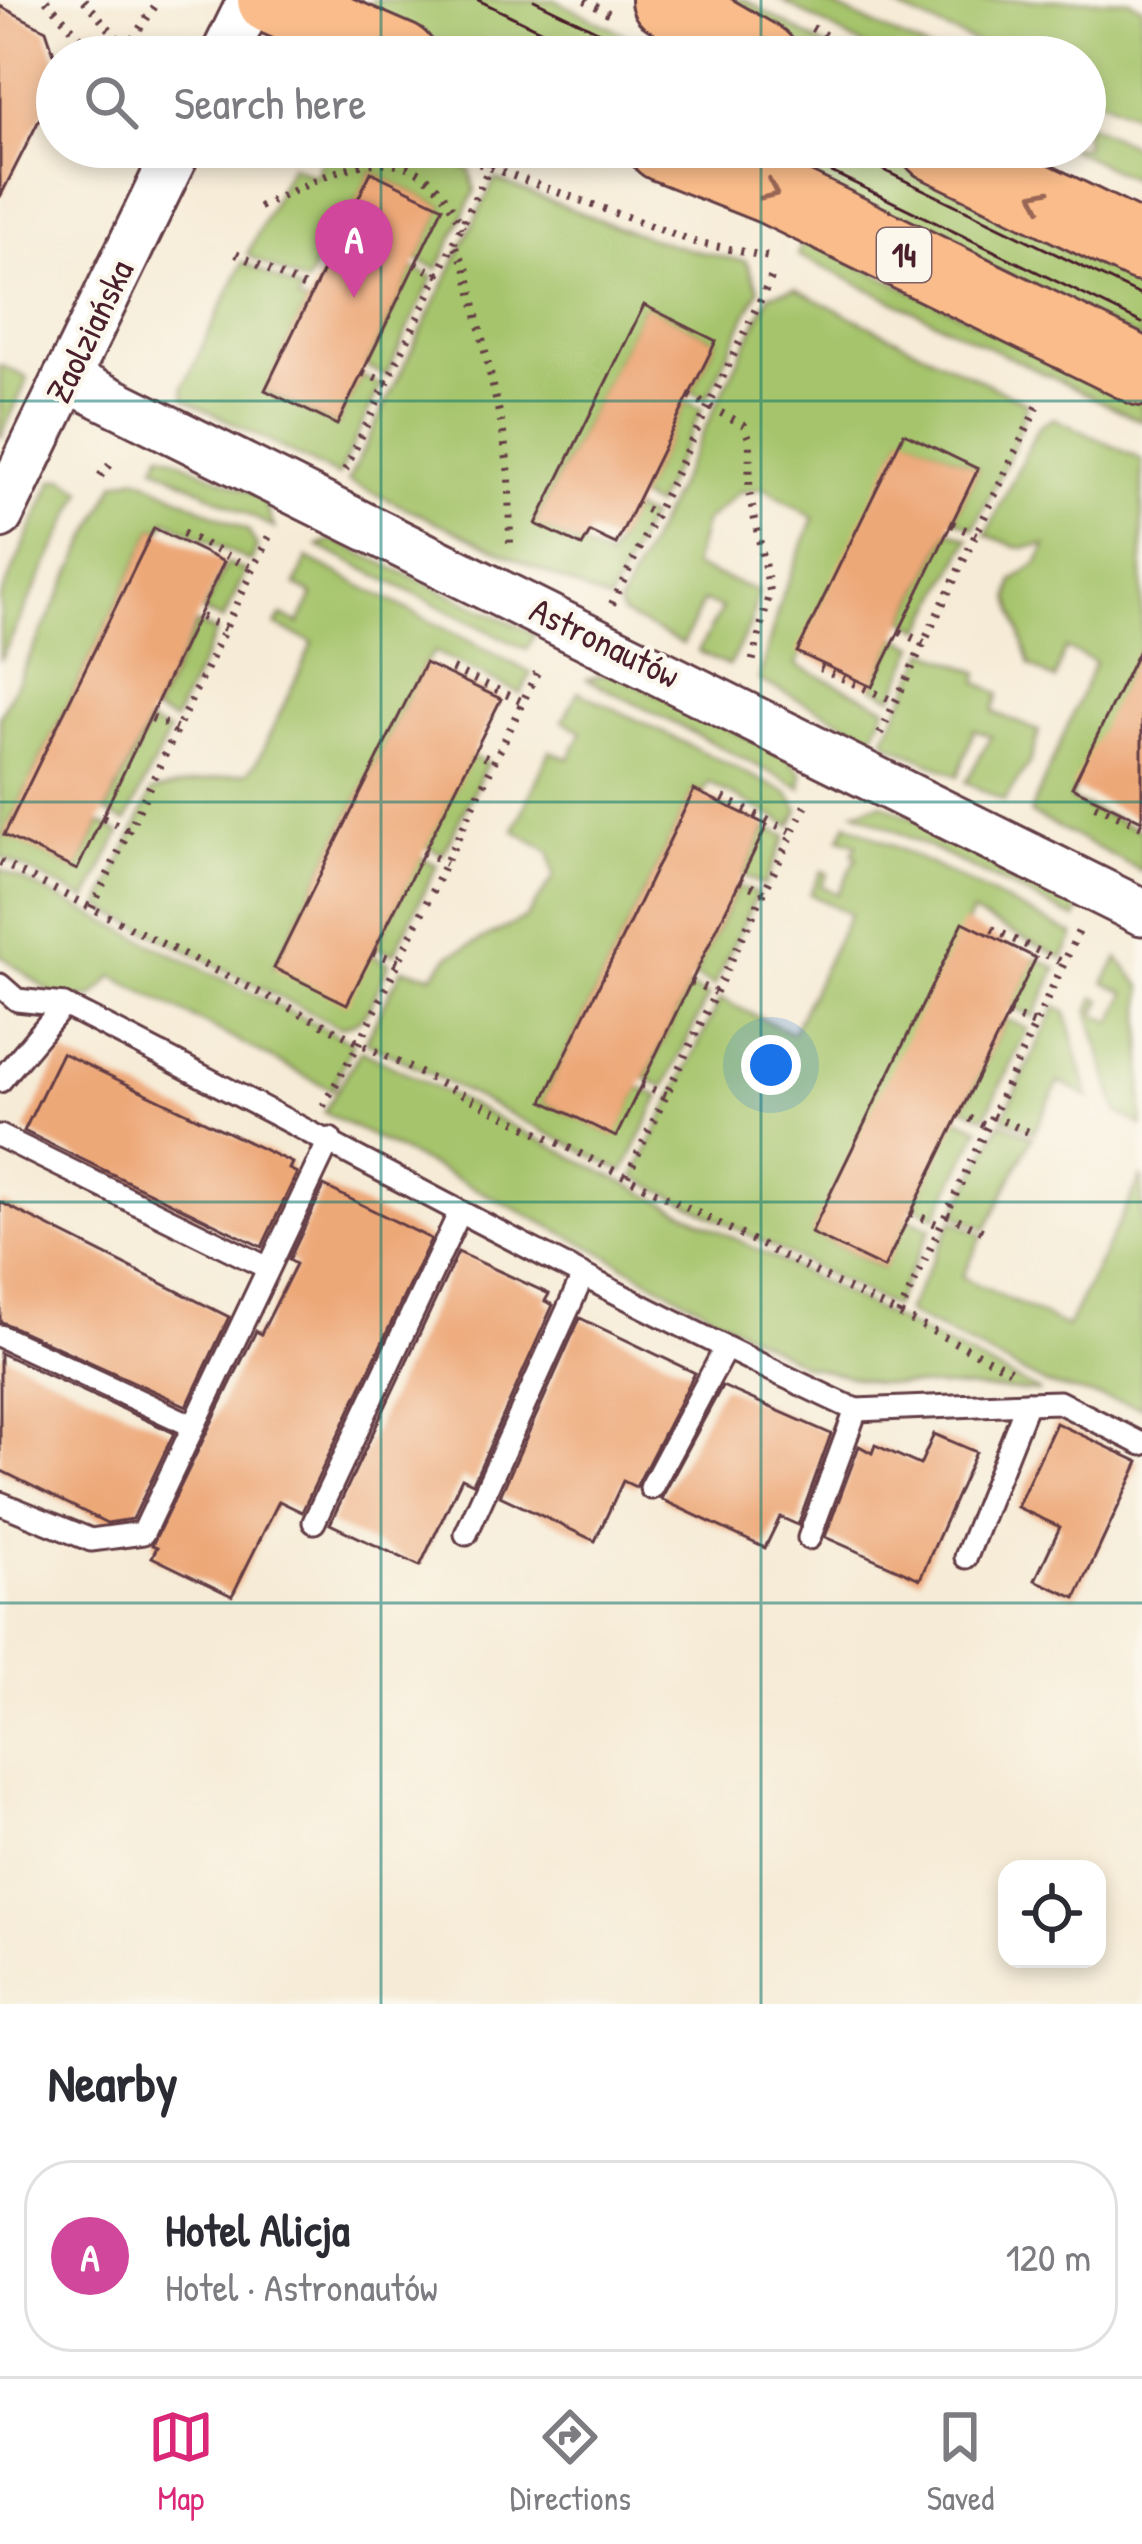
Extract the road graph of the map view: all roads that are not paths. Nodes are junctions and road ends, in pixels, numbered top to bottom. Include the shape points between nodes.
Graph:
1 (250, 0) edge
2 (271, 0) edge
3 (665, 0) edge
4 (233, 36) edge
5 (354, 36) edge
6 (727, 36) edge
7 (169, 168) edge
8 (715, 168) edge
9 (978, 168) edge
10 (1142, 248) edge
11 (1142, 372) edge
12 (66, 378) junction
13 (2, 505) edge
14 (1142, 912) edge
15 (0, 986) edge
16 (64, 1005) junction
17 (0, 1081) edge
18 (0, 1136) edge
19 (330, 1139) junction
20 (459, 1214) junction
21 (266, 1267) junction
22 (582, 1277) junction
23 (0, 1336) edge
24 (724, 1349) junction
25 (1027, 1403) junction
26 (856, 1410) junction
27 (191, 1425) junction
28 (1142, 1444) edge
29 (651, 1488) dead end
30 (0, 1503) edge
31 (314, 1522) dead end
32 (466, 1534) dead end
33 (809, 1538) dead end
34 (966, 1557) dead end

1 - 4 street
2 - 5 main road
3 - 6 main road
7 - 12 street, Zaolziańska
8 -> 11 main road, 14
10 -> 9 main road
12 - 13 street, Zaolziańska
12 - 14 street, Astronautów
15 - 16 lane via 17,1000
16 - 17 lane
16 - 19 lane
18 - 21 lane
19 - 20 lane
19 - 21 lane
20 - 22 lane
20 - 31 lane
21 - 27 lane
22 - 24 lane
22 - 32 lane
23 - 27 lane
24 - 26 lane
24 - 29 lane
25 - 26 lane
25 - 28 lane via 1059,1402
25 - 34 lane
26 - 33 lane
27 - 30 lane via 143,1533 91,1540

